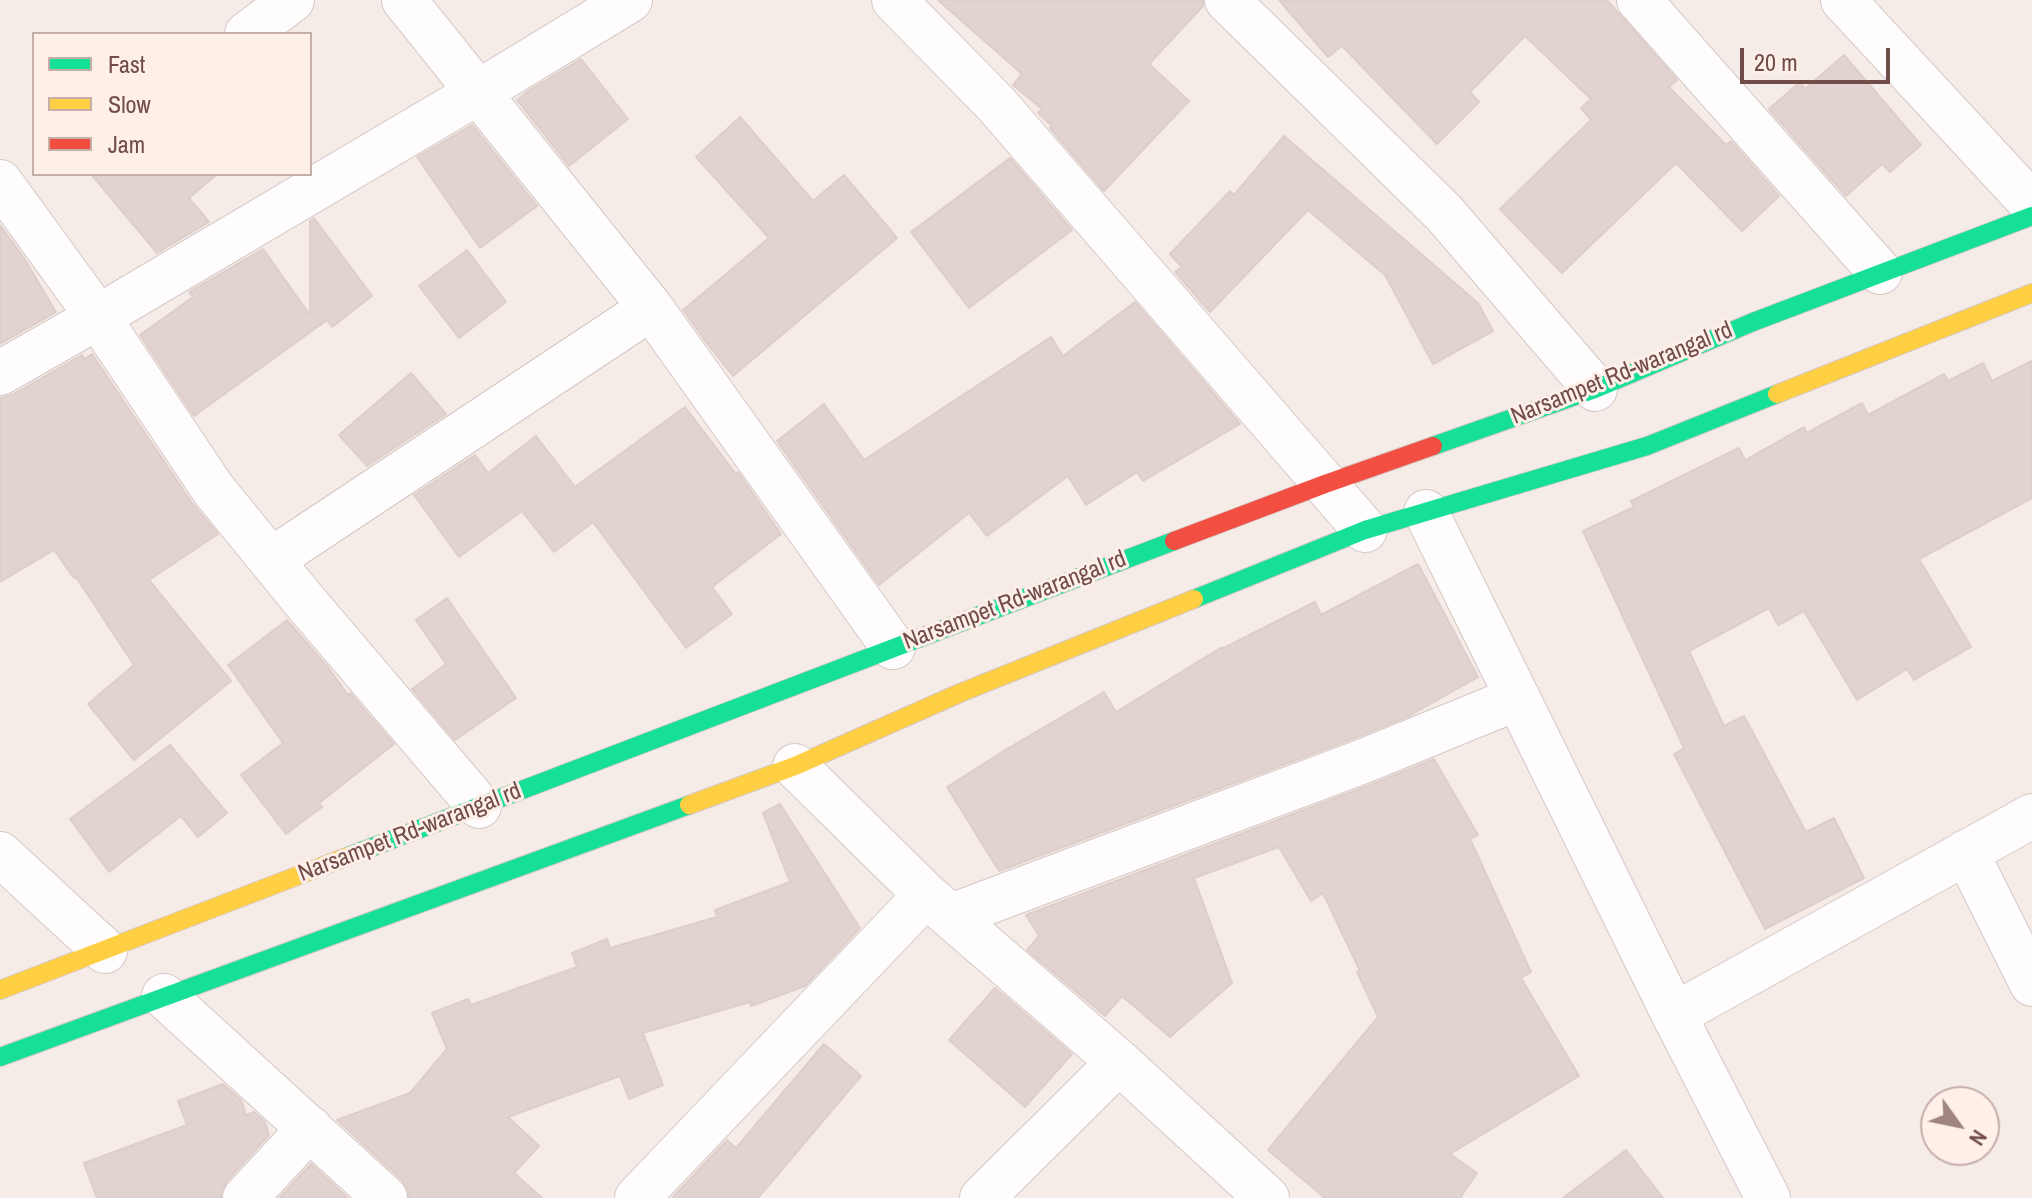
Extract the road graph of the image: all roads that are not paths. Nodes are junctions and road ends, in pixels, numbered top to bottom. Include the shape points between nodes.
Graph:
1 (292, 0) edge
2 (404, 0) edge
3 (630, 0) edge
4 (894, 0) edge
5 (1227, 0) edge
6 (1639, 0) edge
7 (1843, 0) edge
8 (250, 32) edge
9 (477, 93) junction
10 (0, 182) edge
11 (2032, 204) edge
12 (2032, 216) edge
13 (1880, 272) junction
14 (2032, 293) edge
15 (651, 308) junction
16 (98, 317) junction
17 (0, 373) edge
18 (1595, 389) junction
19 (1325, 484) junction
20 (1426, 512) junction
21 (1365, 530) junction
22 (271, 560) junction
23 (893, 647) junction
24 (1518, 698) junction
25 (795, 766) junction
26 (479, 806) junction
27 (2032, 816) edge
28 (1966, 852) junction
29 (0, 854) edge
30 (938, 906) junction
31 (105, 951) junction
32 (2032, 984) edge
33 (0, 990) edge
34 (164, 996) junction
35 (1674, 1015) junction
36 (0, 1057) edge
37 (1119, 1062) junction
38 (310, 1128) junction
39 (1251, 1193) edge
40 (245, 1198) edge
41 (385, 1198) edge
42 (637, 1198) edge
43 (982, 1198) edge
44 (1768, 1198) edge

1 - 8 street
2 - 9 street
3 - 9 street
4 - 19 street via 996,104
5 - 18 street via 1444,213
6 - 13 street
7 - 11 street
9 - 15 street
9 - 16 street
10 - 16 street
12 - 13 main road, Narsampet Rd-warangal rd
13 - 18 main road, Narsampet Rd-warangal rd
14 - 20 main road via 1647,446
15 - 22 street
15 - 23 street
16 - 17 street
16 - 22 street via 213,489
18 - 19 main road, Narsampet Rd-warangal rd
19 - 21 street
19 - 23 main road, Narsampet Rd-warangal rd
20 - 21 main road
20 - 24 street
21 - 25 main road via 960,693
22 - 26 street
23 - 26 main road, Narsampet Rd-warangal rd
24 - 30 street via 1361,762
24 - 35 street
25 - 30 street
25 - 34 main road
26 - 31 main road, Narsampet Rd-warangal rd
27 - 28 street
28 - 32 street
28 - 35 street
29 - 31 street
30 - 37 street
30 - 42 street
31 - 33 main road, Narsampet Rd-warangal rd
34 - 36 main road
34 - 38 street
35 - 44 street
37 - 39 street
37 - 43 street
38 - 40 street
38 - 41 street

